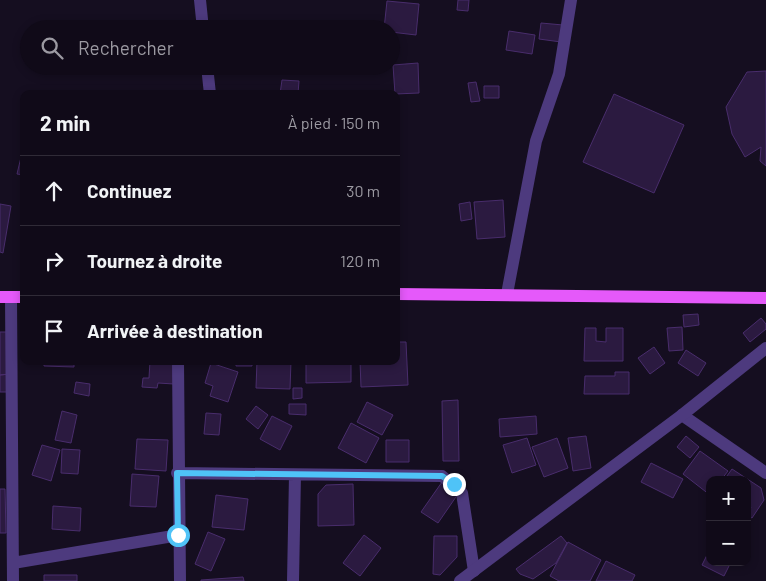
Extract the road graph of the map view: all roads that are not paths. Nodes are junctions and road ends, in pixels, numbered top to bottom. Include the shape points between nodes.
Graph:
1 (200, 0) edge
2 (571, 0) edge
3 (202, 20) edge
4 (208, 75) edge
5 (210, 90) edge
6 (400, 294) edge
7 (507, 294) junction
8 (12, 297) edge
9 (766, 298) edge
10 (766, 348) edge
11 (178, 365) edge
12 (682, 415) junction
13 (177, 473) junction
14 (766, 473) edge
15 (295, 475) junction
16 (6, 486) edge
17 (178, 535) junction
18 (13, 564) junction
19 (474, 571) junction
20 (13, 581) edge
21 (180, 581) edge
22 (293, 581) edge
23 (460, 581) edge

1 - 3 street
2 - 7 street via 559,74 536,141
4 - 5 street
6 - 7 main road
7 - 9 main road
8 - 16 street
10 - 12 street
11 - 13 street
12 - 14 street
12 - 19 street
13 - 15 street
13 - 17 street
15 - 19 street via 442,476 462,493
15 - 22 street
16 - 18 street
17 - 18 street
17 - 21 street
18 - 20 street
19 - 23 street

